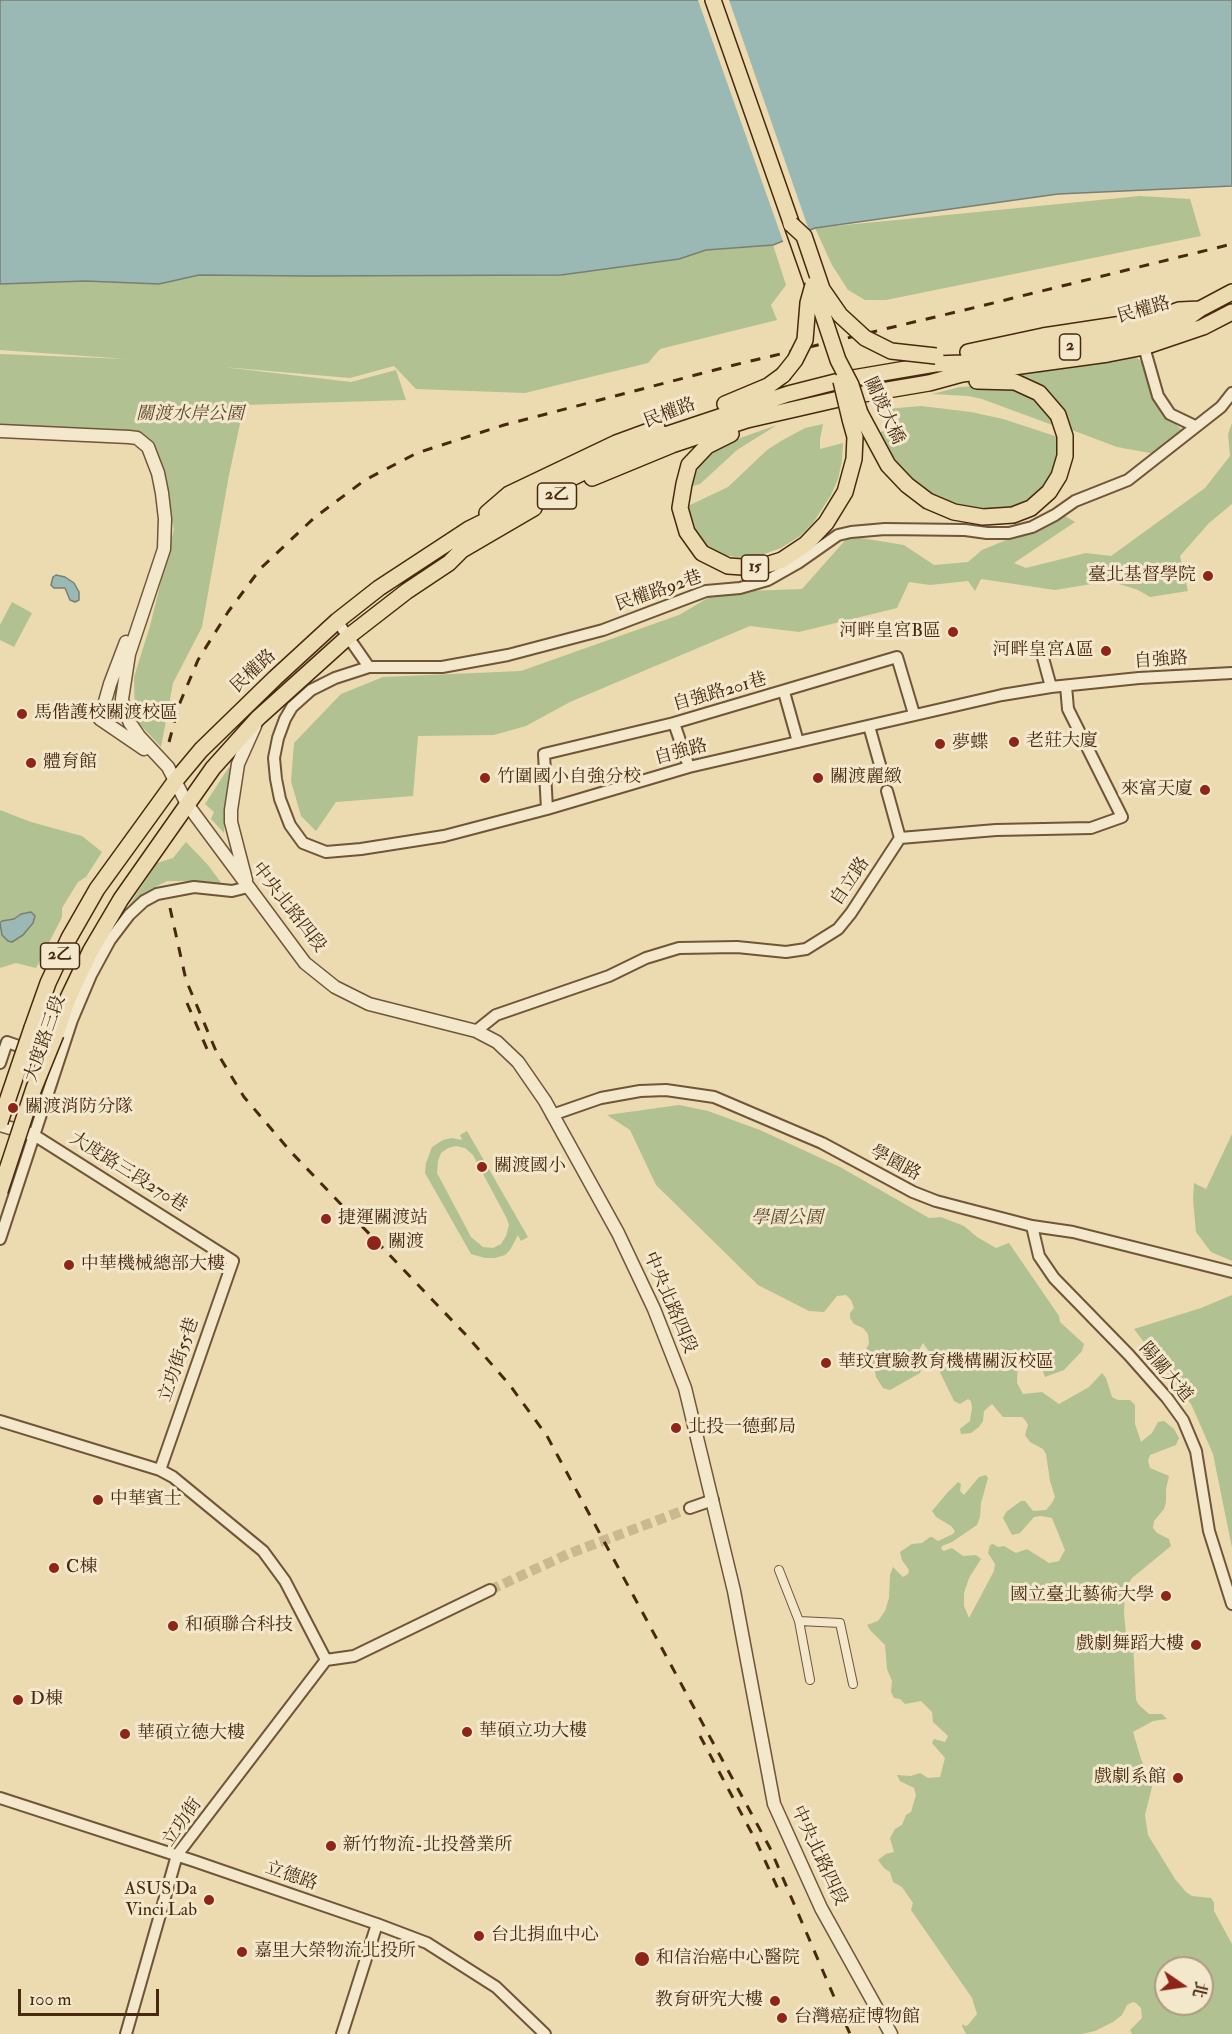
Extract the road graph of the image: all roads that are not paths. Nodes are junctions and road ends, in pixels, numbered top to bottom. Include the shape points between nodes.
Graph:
1 (713, 0) edge
2 (791, 224) junction
3 (813, 285) junction
4 (1232, 292) edge
5 (1200, 309) junction
6 (1232, 312) edge
7 (1144, 347) junction
8 (847, 379) joint
9 (929, 383) junction
10 (1232, 393) edge
11 (852, 396) joint
12 (788, 412) junction
13 (855, 416) junction
14 (1195, 426) junction
15 (0, 431) edge
16 (670, 440) junction
17 (469, 529) junction
18 (141, 615) junction
19 (337, 621) junction
20 (349, 636) junction
21 (1042, 654) dead end
22 (369, 667) junction
23 (1232, 674) edge
24 (1066, 686) junction
25 (1052, 687) junction
26 (784, 692) junction
27 (914, 714) junction
28 (258, 718) junction
29 (100, 719) junction
30 (674, 723) junction
31 (869, 726) junction
32 (139, 736) junction
33 (798, 742) junction
34 (201, 750) joint
35 (164, 762) junction
36 (689, 767) junction
37 (213, 768) joint
38 (884, 779) dead end
39 (176, 780) junction
40 (887, 791) dead end
41 (187, 804) junction
42 (547, 809) junction
43 (900, 838) junction
44 (248, 887) junction
45 (476, 1031) junction
46 (59, 1060) junction
47 (0, 1063) edge
48 (552, 1114) junction
49 (0, 1123) edge
50 (34, 1135) junction
51 (0, 1191) edge
52 (1032, 1226) junction
53 (0, 1239) edge
54 (233, 1261) joint
55 (1232, 1272) edge
56 (0, 1421) edge
57 (160, 1470) junction
58 (713, 1500) junction
59 (690, 1508) tunnel mouth
60 (779, 1570) dead end
61 (490, 1590) tunnel mouth
62 (1232, 1604) edge
63 (799, 1621) junction
64 (326, 1660) junction
65 (810, 1680) dead end
66 (853, 1684) dead end
67 (0, 1798) edge
68 (177, 1855) junction
69 (377, 1924) junction
70 (126, 2034) edge
71 (342, 2034) edge
72 (545, 2034) edge
73 (891, 2034) edge

1 - 2 main road, 關渡大橋 / 15
2 - 3 main road, 關渡大橋 / 15
2 - 5 main road, bridge via 804,237 822,289 840,315 865,339 891,351 936,356 973,351
3 - 13 main road, 關渡大橋 / 15, bridge via 838,360 842,388
3 - 17 main road, bridge via 805,340 783,375 768,386 616,443 509,494
4 - 5 main road, 民權路 / 2
5 - 8 main road, 民權路 / 2 via 1182,322 1123,339
6 - 7 main road, 民權路 / 2 via 1203,327
7 - 9 main road, 民權路 / 2 via 962,374
7 - 14 street via 1158,396 1170,414
8 - 16 main road, 民權路 / 2乙 via 788,394
9 - 11 main road, 民權路 / 2
9 - 13 main road, 關渡大橋 / 15 via 1015,382 1047,400 1058,415 1065,436 1065,456 1050,492 1031,508 1012,515 983,517 954,512 928,501 907,485
10 - 14 street via 1221,407
11 - 12 main road, 民權路 / 2乙
12 - 13 main road, 關渡大橋 / 15 via 724,436 707,446 689,465 680,508 687,532 702,553 728,566 757,568 782,560 826,524 845,492 854,459
12 - 16 main road, 民權路 / 2乙
14 - 22 street, 民權路92巷 via 1128,480 1075,501 1032,527 1009,533 885,529 851,532 838,535 768,580 706,591 603,630 508,656 442,667
15 - 18 street via 129,437 148,447 158,473 165,519 164,549
16 - 17 main road, 民權路 / 2乙 via 616,456
16 - 20 main road, 民權路 / 2乙 via 517,516 462,550
17 - 19 main road, 民權路 / 2乙 via 379,588
18 - 29 street via 122,650
18 - 32 street via 129,654 122,699
19 - 20 street
19 - 34 main road, 民權路 / 2乙
20 - 22 street
20 - 28 main road, 民權路 / 2乙
21 - 25 street
22 - 42 street, 自強路 via 311,690 292,706 285,719 274,758 276,779 290,825 303,843 326,852 361,849 444,836
23 - 24 street, 自強路
24 - 25 street, 自強路
24 - 43 street via 1068,709 1122,817 1091,828
25 - 27 street, 自強路
26 - 27 street, 自強路201巷 via 897,657
26 - 30 street, 自強路201巷
26 - 33 street
27 - 31 street, 自強路
28 - 37 main road, 民權路 / 2乙
28 - 44 street via 238,764 231,810
29 - 32 street via 116,717
29 - 35 street
30 - 36 street
30 - 42 street, 自強路201巷 via 544,754
31 - 33 street, 自強路
31 - 38 street
32 - 35 street
33 - 36 street, 自強路
34 - 39 main road, 大度路三段 / 2乙
35 - 39 street, 中央北路四段
36 - 42 street, 自強路
37 - 41 main road, 大度路三段 / 2乙
39 - 41 street, 中央北路四段
39 - 49 main road, 大度路三段 / 2乙, bridge via 69,938 48,983
40 - 43 street
41 - 44 street, 中央北路四段
41 - 51 main road, 大度路三段 / 2乙, bridge via 91,950 68,998
43 - 45 street, 自立路 via 851,913 838,928 806,949 786,952 737,947 679,948 496,1015
44 - 45 street, 中央北路四段 via 305,963 335,987 369,1004
44 - 46 street, 大度路三段 via 232,891 194,887 157,894 144,901 129,915 100,957
45 - 48 street, 中央北路四段 via 497,1042 518,1062
46 - 47 street, 大度路三段 via 7,1042
46 - 50 street, 大度路三段
48 - 52 street, 學園路 via 601,1098 640,1091 666,1090 714,1097 822,1143 913,1192
48 - 58 street, 中央北路四段 via 618,1233 654,1309 685,1388
49 - 50 street, 大度路三段270巷
50 - 53 street, 大度路三段
50 - 54 street, 大度路三段270巷
52 - 55 street, 學園路 via 1073,1232
52 - 62 street, 陽關大道 via 1039,1256 1054,1278 1129,1355 1183,1420 1196,1451 1209,1531
54 - 57 street, 立功街55巷
56 - 57 street
57 - 64 street via 263,1551 285,1581
58 - 59 street
58 - 73 street, 中央北路四段 via 749,1662 774,1804 821,1908
60 - 63 street
61 - 64 street via 354,1656
63 - 65 street
63 - 66 street via 840,1623
64 - 68 street, 立功街
67 - 68 street, 立德路
68 - 69 street, 立德路
68 - 70 street, 立功街
69 - 71 street
69 - 72 street, 立德路 via 427,1943 496,1986

